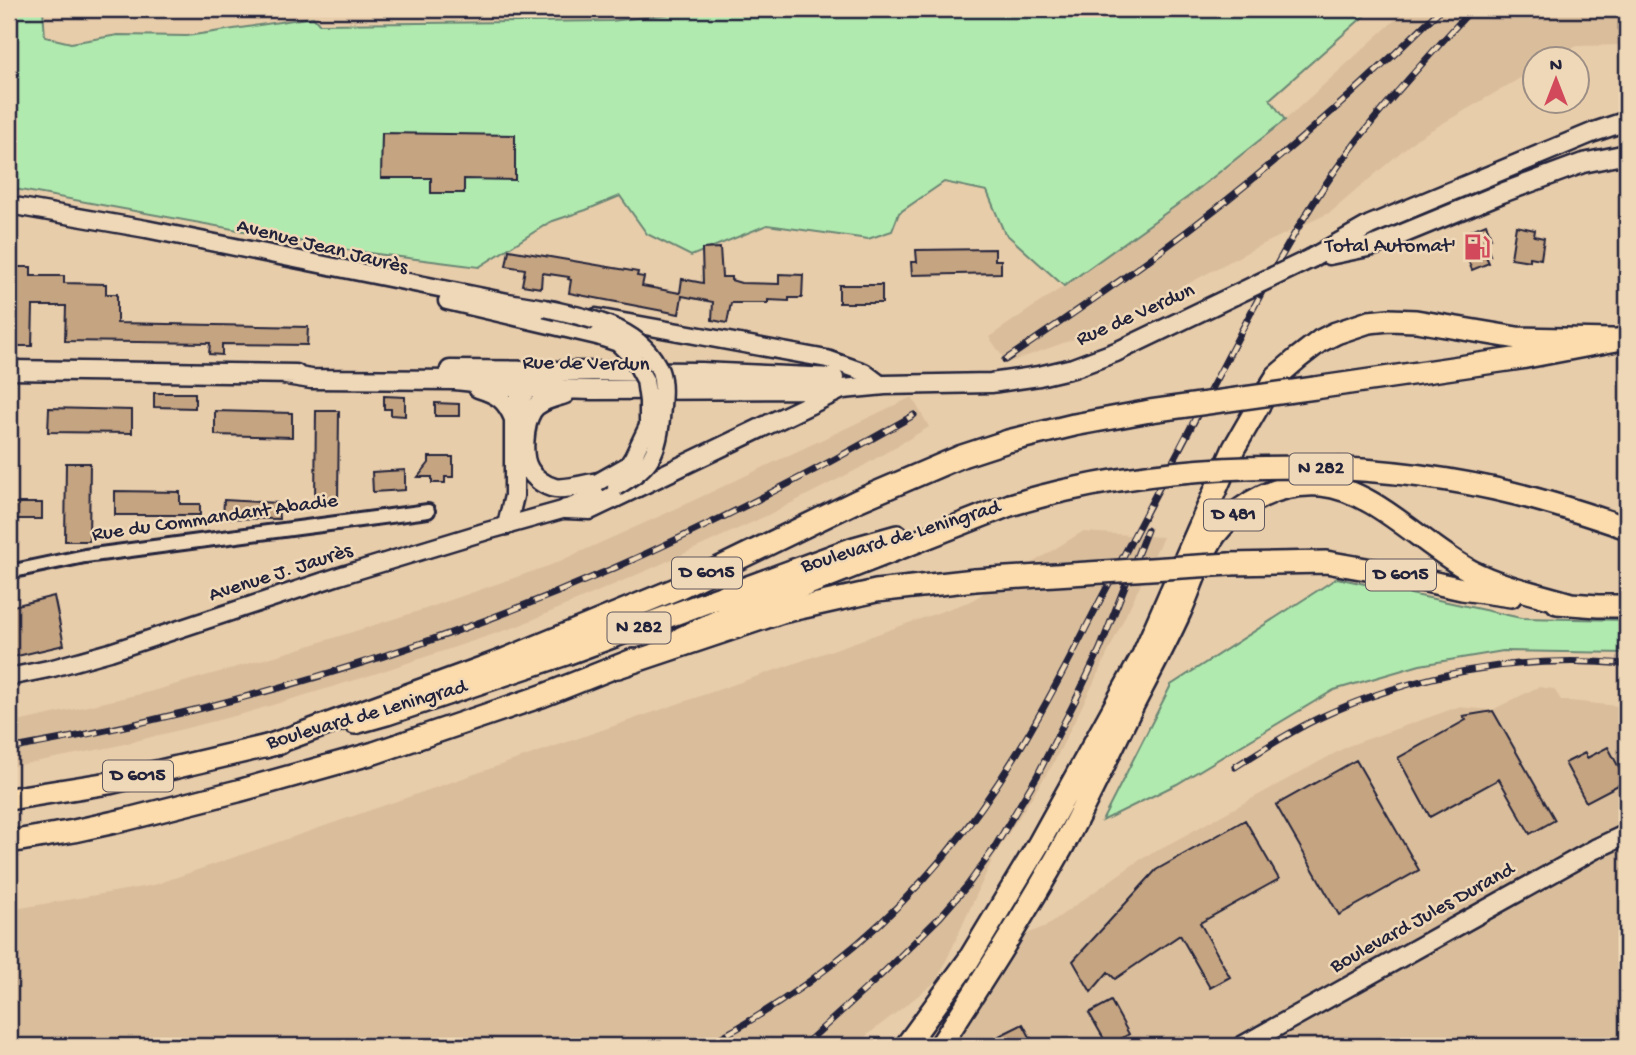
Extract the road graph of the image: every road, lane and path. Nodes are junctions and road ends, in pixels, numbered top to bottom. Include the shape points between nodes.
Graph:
1 (1627, 121) edge
2 (1627, 154) edge
3 (9, 205) edge
4 (210, 243) junction
5 (1312, 258) junction
6 (545, 308) junction
7 (1620, 339) edge
8 (9, 370) edge
9 (564, 371) junction
10 (286, 375) junction
11 (455, 380) junction
12 (882, 384) junction
13 (529, 388) junction
14 (843, 389) junction
15 (592, 390) junction
16 (514, 419) junction
17 (598, 482) junction
18 (1010, 505) junction
19 (566, 509) junction
20 (428, 511) dead end
21 (507, 525) junction
22 (1627, 528) edge
23 (9, 572) edge
24 (1571, 604) junction
25 (1627, 606) edge
26 (618, 667) junction
27 (9, 677) edge
28 (265, 747) junction
29 (9, 799) edge
30 (1627, 834) edge
31 (9, 842) edge
32 (906, 1046) edge
33 (940, 1046) edge
34 (1242, 1046) edge

1 - 5 main road, Rue de Verdun via 1370,225
2 - 5 main road, Rue de Verdun via 1573,167 1373,246
3 - 4 street
4 - 6 street, Avenue Jean Jaurès
4 - 17 street, Avenue Jean Jaurès, bridge via 618,343 645,380 648,426 628,465
5 - 12 main road, Rue de Verdun, bridge via 1073,368 991,383
6 - 12 street via 827,359
6 - 19 street, Avenue J. Jaurès, bridge via 620,330 651,355 661,372 658,441 647,465 616,487
7 - 28 main road, D 6015, bridge via 1521,358 1150,411 1008,441 857,501 676,589 506,659
7 - 32 main road, D 481 via 1517,338 1416,321 1369,322 1320,341 1277,376 1234,448 1143,655 1038,845 968,961
8 - 10 main road, Rue de Verdun
9 - 10 main road, Rue de Verdun
9 - 12 main road, Rue de Verdun via 744,373
9 - 13 main road via 536,380
10 - 11 main road, Rue de Verdun
11 - 13 main road, Rue de Verdun
11 - 16 main road via 496,393
12 - 14 main road, Rue de Verdun
13 - 15 main road, Rue de Verdun
13 - 16 main road via 518,401
14 - 15 main road, Rue de Verdun
14 - 19 main road via 590,510
15 - 17 main road via 541,402 527,423 524,445 528,469 540,482 556,489
16 - 21 main road via 514,496
17 - 19 street
18 - 22 main road, N 282, bridge via 1073,488 1177,473 1326,469 1494,489
18 - 26 main road, Boulevard de Leningrad / N 282 via 737,612
18 - 28 main road, Boulevard de Leningrad / N 282 via 855,548 553,659 387,714
19 - 21 street, Avenue J. Jaurès
20 - 23 street, Rue du Commandant Abadie via 85,556
21 - 27 street, Avenue J. Jaurès via 110,652
24 - 25 main road, D 6015
24 - 26 main road, D 6015, bridge via 1462,589 1326,562 975,580 876,591 782,612
24 - 33 main road, D 481 via 1472,572 1380,508 1337,489 1304,485 1250,502 1229,520 1204,553 1181,611 1062,847
26 - 31 main road, Boulevard de Leningrad / D 6015 via 374,752 86,829
28 - 29 main road, Boulevard de Leningrad / D 6015
30 - 34 main road, Boulevard Jules Durand

